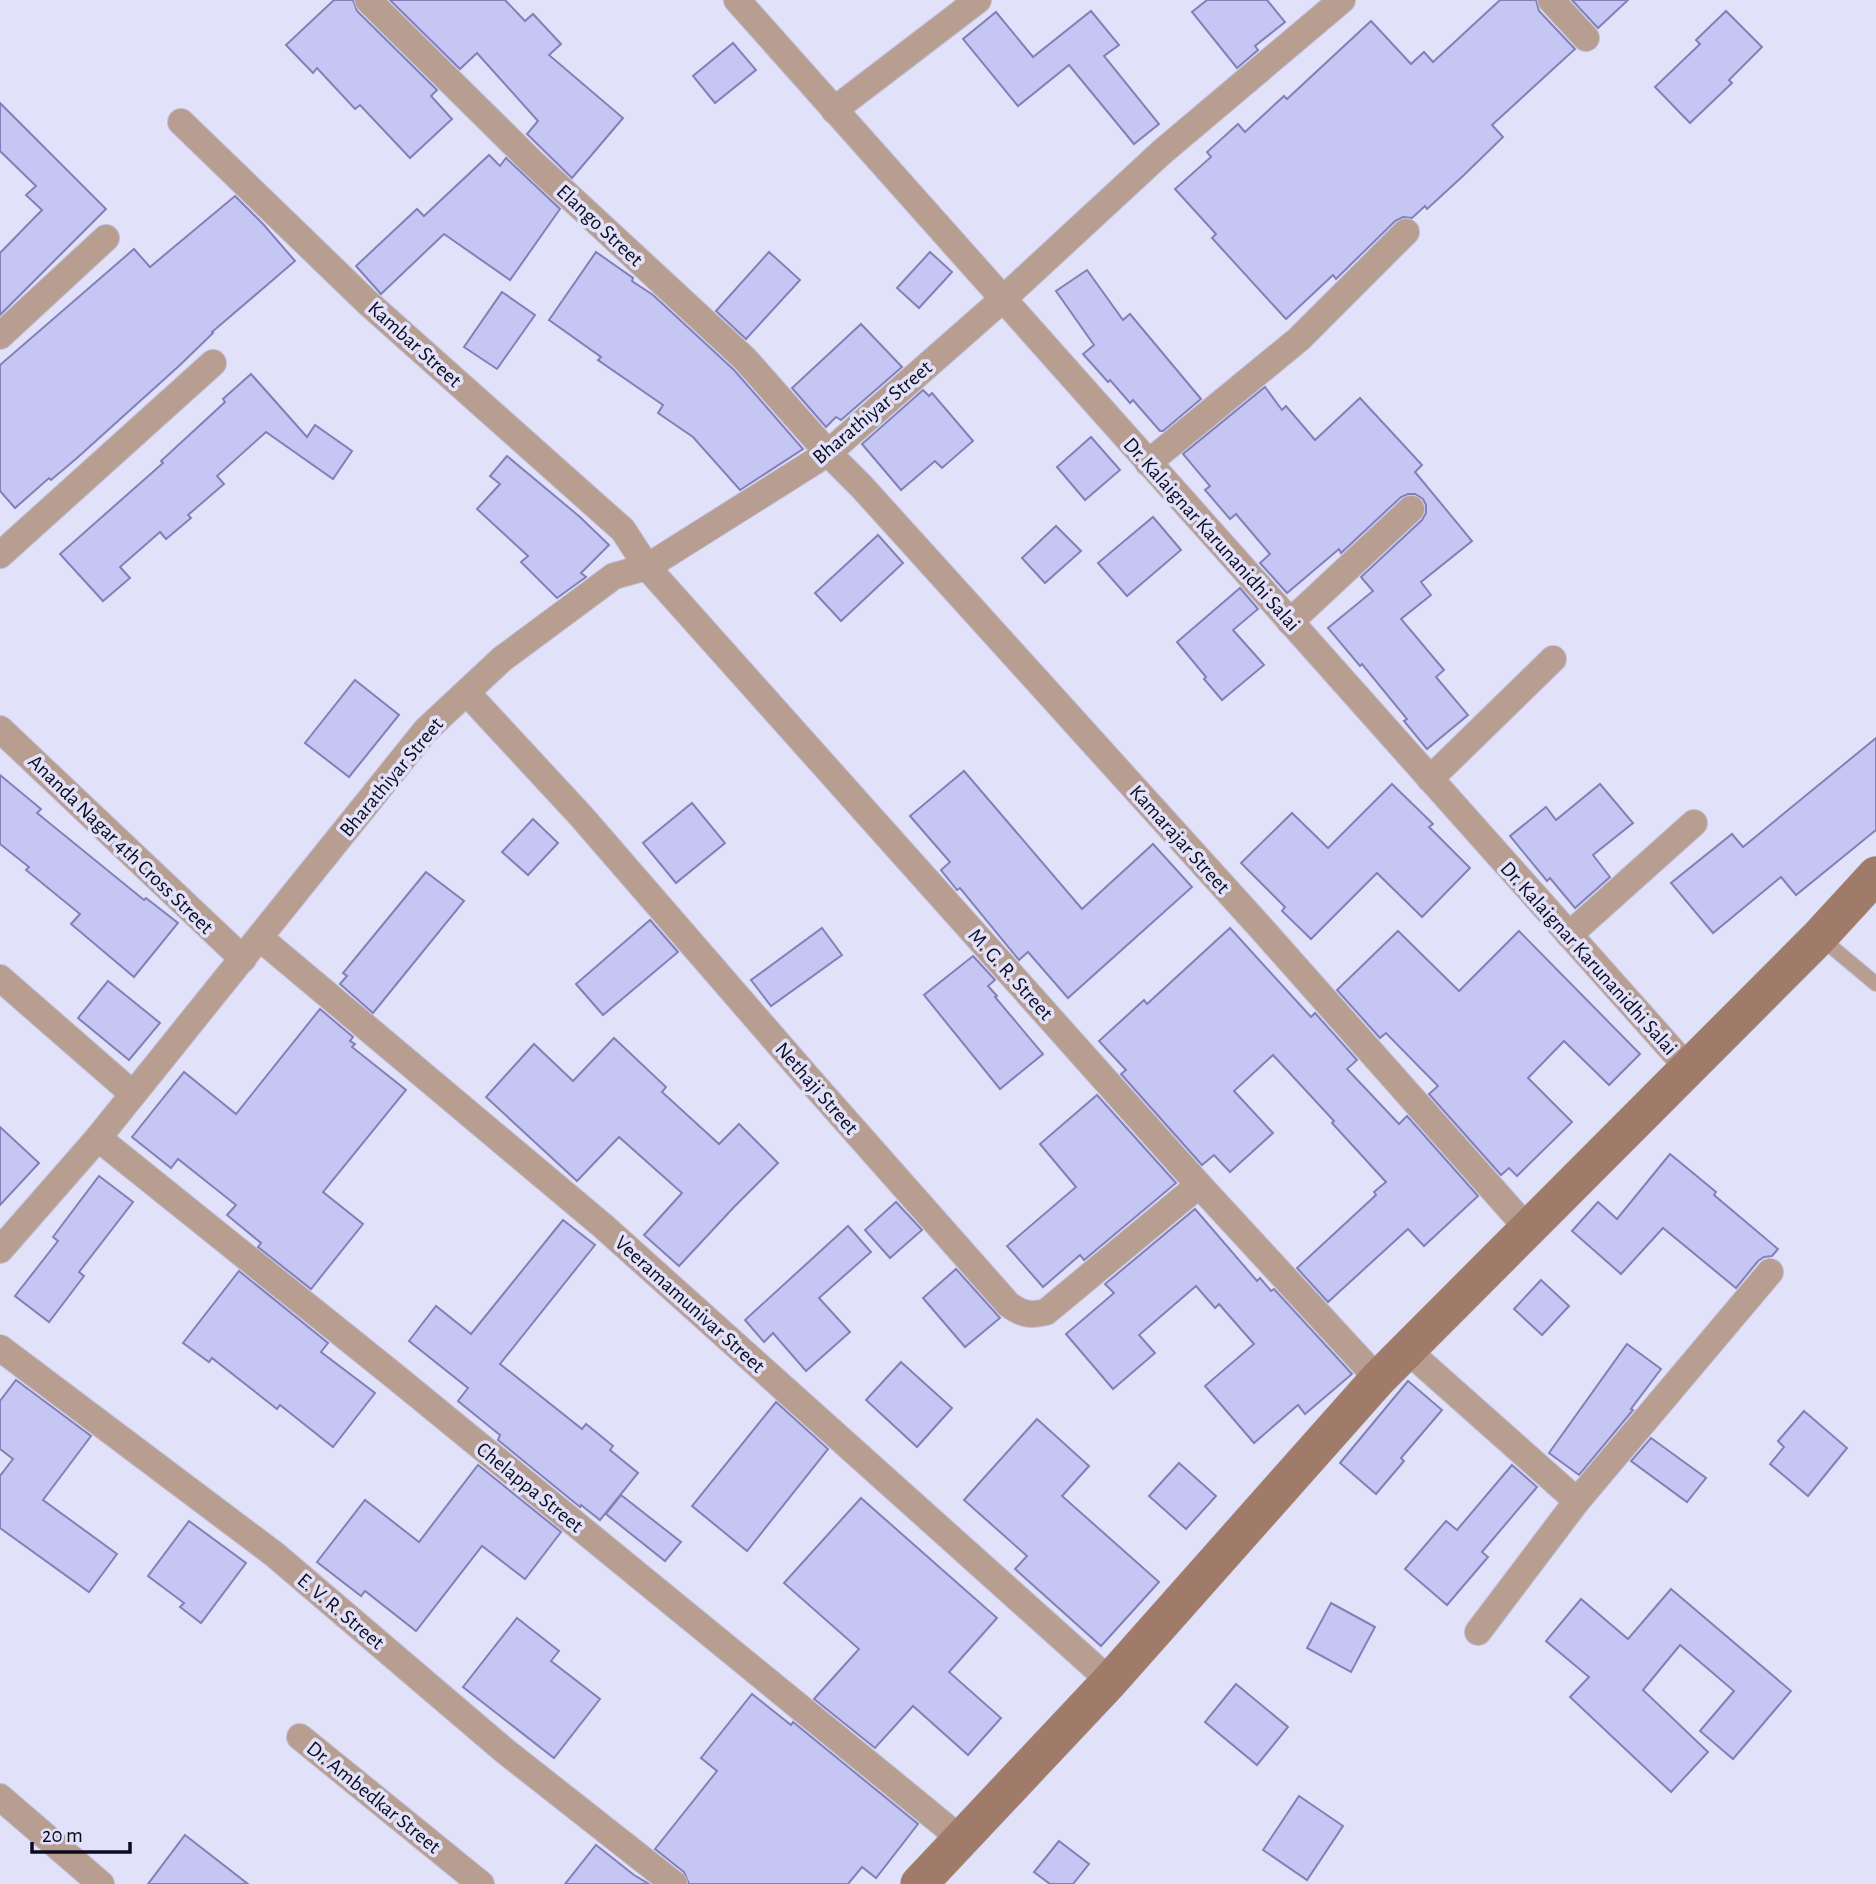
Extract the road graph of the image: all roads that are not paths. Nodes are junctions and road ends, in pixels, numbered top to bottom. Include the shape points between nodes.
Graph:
1 (368, 0) edge
2 (737, 0) edge
3 (978, 0) edge
4 (1342, 0) edge
5 (1551, 0) edge
6 (1586, 38) dead end
7 (834, 110) junction
8 (181, 122) dead end
9 (1406, 232) dead end
10 (106, 238) dead end
11 (1003, 299) junction
12 (0, 336) edge
13 (213, 363) dead end
14 (828, 453) junction
15 (1149, 463) junction
16 (1411, 509) dead end
17 (0, 555) edge
18 (647, 567) junction
19 (1290, 622) junction
20 (1553, 659) dead end
21 (467, 693) junction
22 (0, 729) edge
23 (1430, 779) junction
24 (1694, 823) dead end
25 (1876, 875) edge
26 (1569, 935) junction
27 (1819, 937) junction
28 (260, 938) junction
29 (243, 959) junction
30 (0, 978) edge
31 (1876, 984) edge
32 (1688, 1069) junction
33 (134, 1094) junction
34 (98, 1138) junction
35 (1199, 1185) junction
36 (1528, 1229) junction
37 (5, 1234) edge
38 (1770, 1272) dead end
39 (0, 1348) edge
40 (1407, 1350) junction
41 (1378, 1379) junction
42 (1577, 1501) junction
43 (1478, 1632) dead end
44 (1110, 1681) junction
45 (300, 1737) dead end
46 (0, 1797) edge
47 (961, 1839) junction
48 (101, 1884) edge
49 (481, 1884) edge
50 (674, 1884) edge
51 (919, 1884) edge

1 - 14 street, Elango Street via 531,161 746,359
2 - 7 street, Dr. Kalaignar Karunanidhi Salai
3 - 7 street
4 - 11 street, Bharathiyar Street via 1162,152
5 - 6 street
7 - 11 street, Dr. Kalaignar Karunanidhi Salai
8 - 18 street, Kambar Street via 367,302 623,530
9 - 15 street via 1299,339
10 - 12 street
11 - 14 street, Bharathiyar Street
11 - 15 street, Dr. Kalaignar Karunanidhi Salai
13 - 17 street
14 - 18 street, Bharathiyar Street
14 - 36 street, Kamarajar Street
15 - 19 street, Dr. Kalaignar Karunanidhi Salai
16 - 19 street
18 - 21 street, Bharathiyar Street via 614,576 502,659
18 - 35 street, M. G. R. Street
19 - 23 street, Dr. Kalaignar Karunanidhi Salai
20 - 23 street
21 - 28 street, Bharathiyar Street via 426,730
21 - 35 street, Nethaji Street via 1020,1313 1046,1312
22 - 29 street, Ananda Nagar 4th Cross Street
23 - 26 street, Dr. Kalaignar Karunanidhi Salai
24 - 26 street
25 - 27 street
26 - 32 street, Dr. Kalaignar Karunanidhi Salai
27 - 31 lane
27 - 32 street
28 - 29 street, Bharathiyar Street
28 - 44 street, Veeramamunivar Street via 603,1226
29 - 33 street, Bharathiyar Street
30 - 33 street
32 - 36 street
33 - 34 street, Bharathiyar Street
34 - 37 street, Bharathiyar Street
34 - 47 street, Chelappa Street
35 - 41 street, M. G. R. Street
36 - 40 street
38 - 42 street
39 - 50 street, E. V. R. Street via 274,1554 505,1751
40 - 41 street
40 - 42 street
41 - 44 street
42 - 43 street
44 - 47 street
45 - 49 street, Dr. Ambedkar Street
46 - 48 street
47 - 51 street

